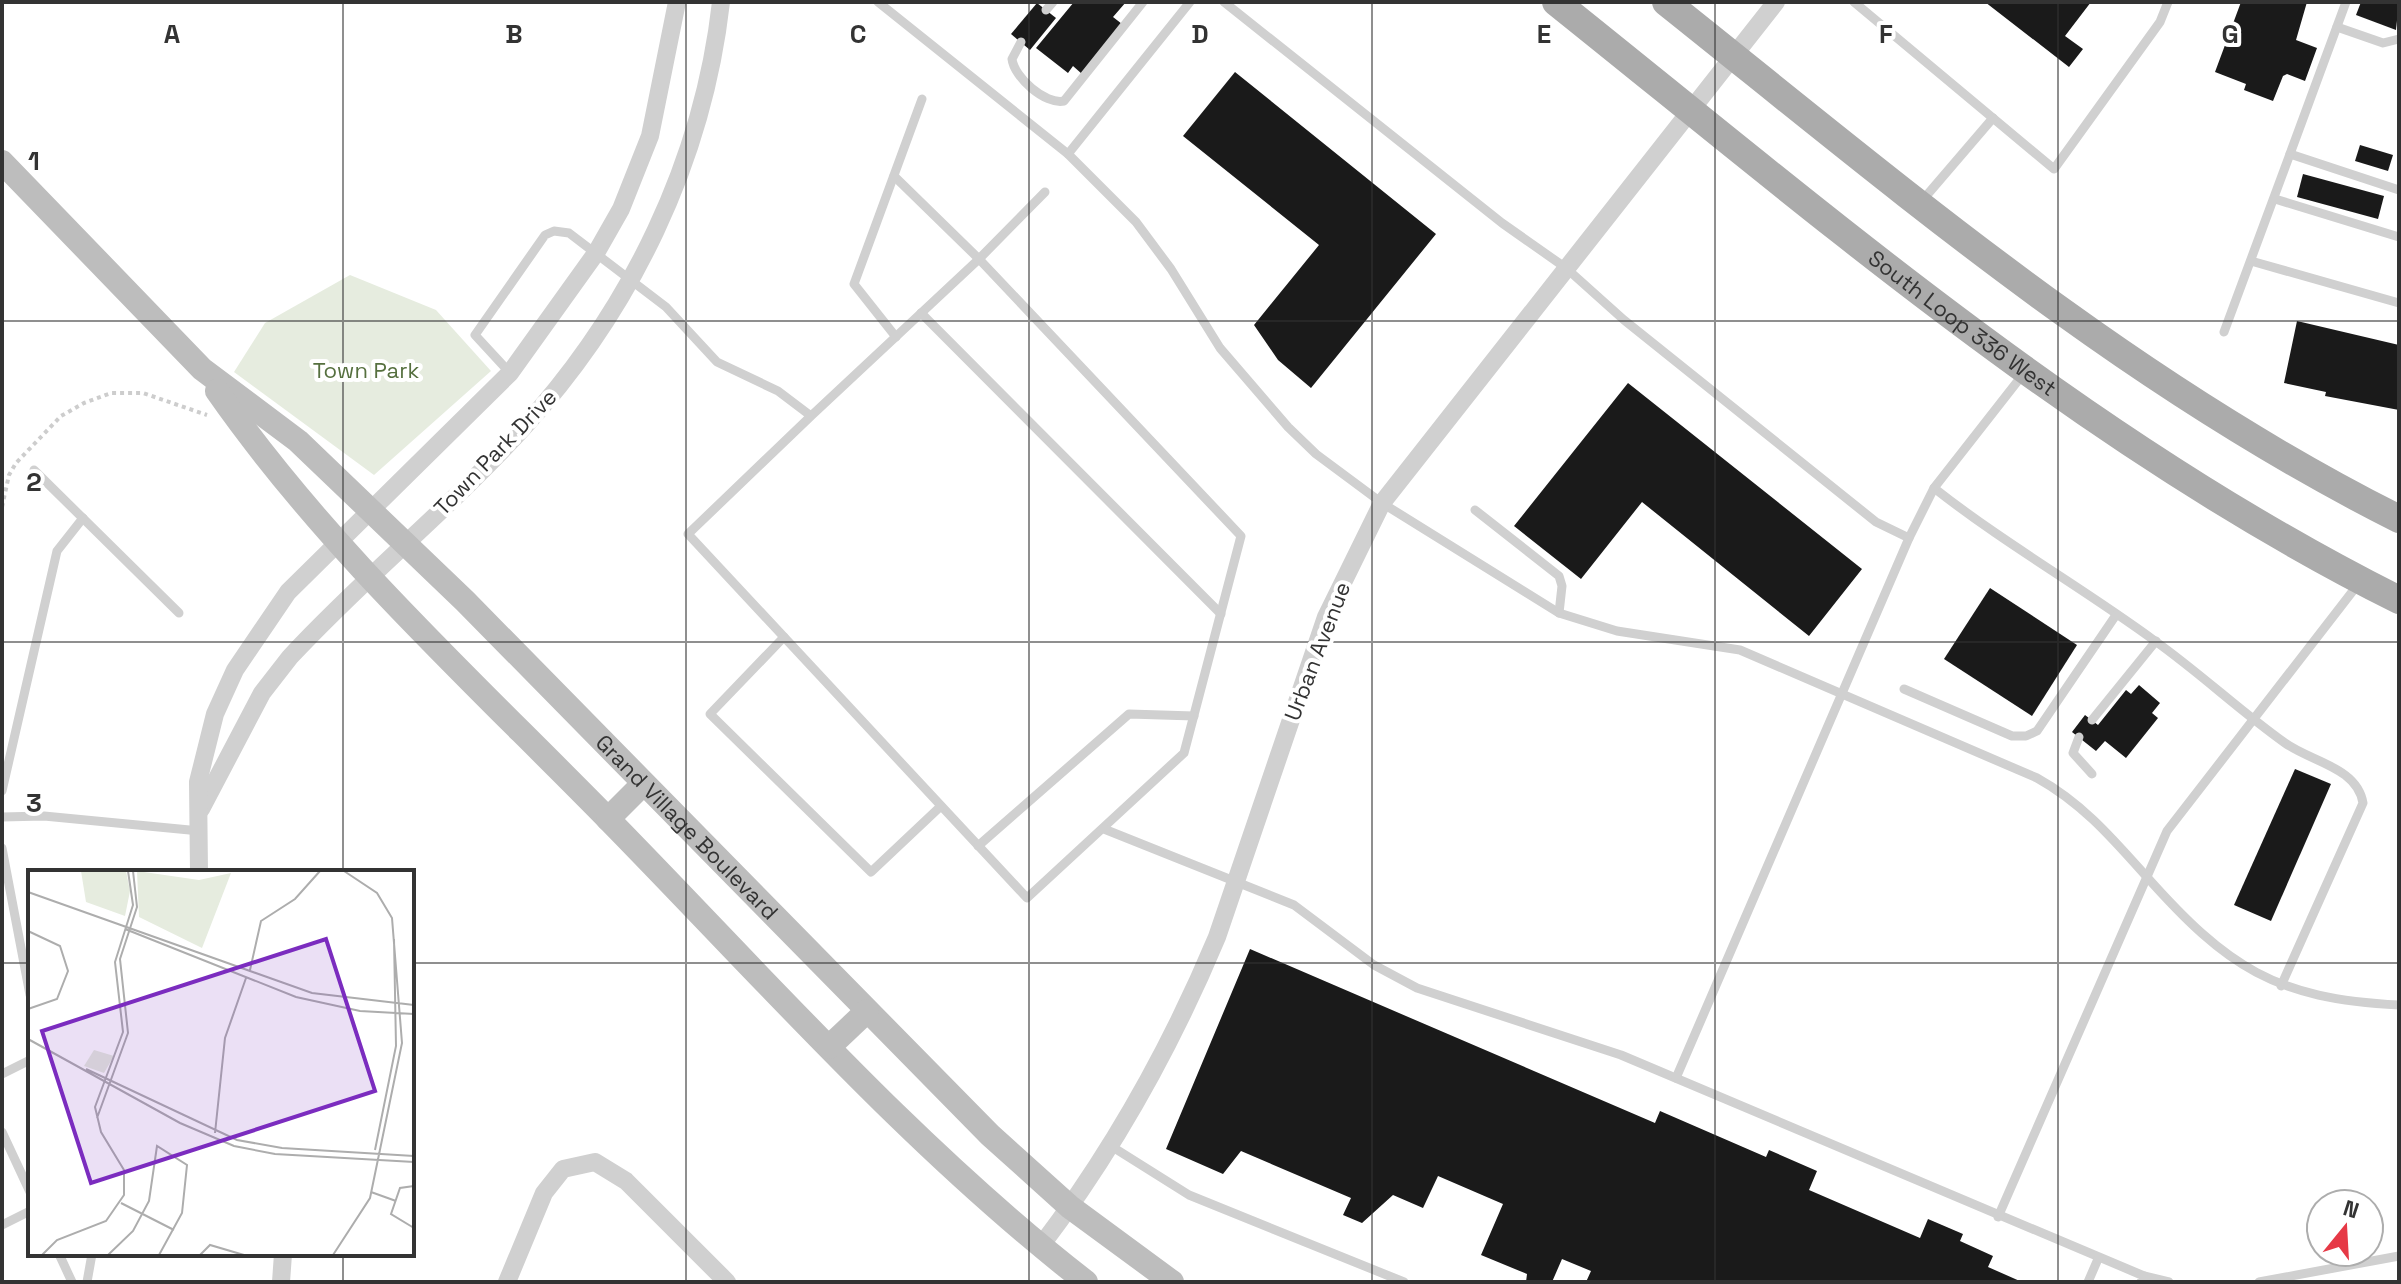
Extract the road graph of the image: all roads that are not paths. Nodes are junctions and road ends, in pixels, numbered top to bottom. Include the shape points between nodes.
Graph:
1 (677, 2) edge
2 (721, 2) edge
3 (878, 2) edge
4 (1143, 2) edge
5 (1190, 2) edge
6 (1224, 2) edge
7 (1556, 2) edge
8 (1666, 2) edge
9 (1776, 2) edge
10 (1854, 2) edge
11 (2168, 2) edge
12 (2346, 2) edge
13 (2337, 27) junction
14 (2399, 39) edge
15 (1021, 42) dead end
16 (1733, 55) junction
17 (922, 99) dead end
18 (1689, 109) junction
19 (1993, 118) junction
20 (1068, 154) junction
21 (2290, 154) junction
22 (2, 162) edge
23 (894, 176) junction
24 (2399, 190) edge
25 (1045, 192) dead end
26 (2275, 199) junction
27 (1919, 205) junction
28 (2399, 237) edge
29 (596, 253) junction
30 (979, 259) junction
31 (2251, 261) junction
32 (1566, 268) junction
33 (631, 280) junction
34 (2399, 303) edge
35 (921, 313) junction
36 (2224, 332) dead end
37 (896, 337) junction
38 (202, 369) junction
39 (510, 373) junction
40 (2024, 373) junction
41 (811, 416) junction
42 (34, 470) dead end
43 (1934, 488) junction
44 (1382, 503) junction
45 (1475, 510) dead end
46 (370, 511) junction
47 (83, 518) junction
48 (2399, 519) edge
49 (1909, 538) junction
50 (338, 541) junction
51 (404, 545) junction
52 (371, 576) junction
53 (2361, 580) junction
54 (2399, 600) edge
55 (179, 613) dead end
56 (1559, 613) junction
57 (1221, 614) junction
58 (2116, 615) junction
59 (784, 637) junction
60 (2156, 641) junction
61 (1904, 689) dead end
62 (1842, 695) junction
63 (1194, 716) junction
64 (2092, 720) dead end
65 (2252, 720) junction
66 (2079, 737) dead end
67 (2092, 774) dead end
68 (643, 784) junction
69 (2, 791) edge
70 (941, 806) junction
71 (201, 809) junction
72 (2, 817) edge
73 (608, 819) junction
74 (1104, 829) junction
75 (200, 831) junction
76 (978, 846) junction
77 (2, 848) edge
78 (199, 870) edge
79 (2146, 876) junction
80 (1236, 883) junction
81 (28, 984) edge
82 (2281, 986) junction
83 (2399, 1005) edge
84 (867, 1011) junction
85 (829, 1047) junction
86 (28, 1061) edge
87 (2, 1074) edge
88 (1676, 1078) junction
89 (2, 1132) edge
90 (1111, 1146) junction
91 (28, 1188) edge
92 (1070, 1207) junction
93 (28, 1212) edge
94 (1998, 1217) junction
95 (2, 1225) edge
96 (1040, 1247) junction
97 (60, 1256) edge
98 (92, 1256) edge
99 (283, 1256) edge
100 (2398, 1257) edge
101 (2098, 1259) junction
102 (2142, 1279) edge
103 (72, 1282) edge
104 (87, 1282) edge
105 (281, 1282) edge
106 (507, 1282) edge
107 (727, 1282) edge
108 (1086, 1282) edge
109 (1172, 1282) edge
110 (1404, 1282) edge
111 (2088, 1282) edge
112 (2169, 1282) edge
113 (2259, 1282) edge

1 - 29 street, Town Park Drive via 646,149
2 - 33 street, Town Park Drive via 703,105 682,174
3 - 20 lane
4 - 15 lane via 1064,101 1049,100 1016,73 1012,59
5 - 20 lane
6 - 32 lane
7 - 18 main road, South Loop 336 West
8 - 16 main road
9 - 16 street, Urban Avenue
10 - 19 lane
11 - 19 lane via 2160,22 2054,169
12 - 13 lane
13 - 14 lane via 2383,43
13 - 21 lane
16 - 18 street, Urban Avenue
16 - 27 main road
17 - 23 lane
18 - 32 street, Urban Avenue
18 - 40 main road, South Loop 336 West
19 - 27 lane
20 - 44 lane via 1136,222 1220,348 1288,427
21 - 24 lane
21 - 26 lane
22 - 38 street, Grand Village Boulevard
23 - 30 lane
23 - 37 lane via 854,284
25 - 30 lane
26 - 28 lane
26 - 31 lane
27 - 48 main road via 2058,312 2162,383 2258,445
29 - 33 lane
29 - 39 street, Town Park Drive
29 - 39 lane via 569,233 545,235 475,335
30 - 35 lane
30 - 57 lane via 1241,536
31 - 34 lane
31 - 36 lane
32 - 44 street, Urban Avenue
32 - 49 lane via 1876,522
33 - 41 lane via 666,307 717,362 778,391
33 - 51 street, Town Park Drive via 594,340 541,407
35 - 37 lane
35 - 57 lane
37 - 41 lane
38 - 46 street, Grand Village Boulevard via 298,441
38 - 50 street, Grand Village Boulevard
39 - 46 street, Town Park Drive
40 - 43 lane
40 - 53 main road, South Loop 336 West via 2230,507
41 - 59 lane via 688,534
42 - 47 lane
43 - 49 lane
43 - 58 lane
44 - 56 lane
44 - 80 street, Urban Avenue via 1326,617
45 - 56 lane via 1559,576
46 - 50 street, Town Park Drive
46 - 51 street, Grand Village Boulevard
47 - 55 lane
47 - 69 lane via 57,551
49 - 62 lane
50 - 52 street, Grand Village Boulevard
50 - 71 street, Town Park Drive via 288,592 235,670 215,714 198,782
51 - 52 street, Town Park Drive
51 - 68 street, Grand Village Boulevard
52 - 71 street, Town Park Drive via 309,636 262,693
52 - 73 street, Grand Village Boulevard
53 - 54 main road, South Loop 336 West
53 - 65 lane
56 - 62 lane via 1617,631 1740,650
57 - 63 lane
58 - 60 lane
58 - 61 lane via 2037,731 2026,736 2012,736
59 - 70 lane
59 - 70 lane via 710,714 871,872
60 - 64 lane
60 - 65 lane
62 - 79 lane via 2056,789 2103,827
62 - 88 lane
63 - 74 lane via 1184,753
63 - 76 lane via 1129,714
65 - 79 lane via 2167,831
65 - 82 lane via 2292,749 2352,778 2363,803
66 - 67 lane via 2073,753
68 - 73 street
68 - 84 street, Grand Village Boulevard
70 - 76 lane
71 - 75 street, Town Park Drive
72 - 75 lane
73 - 85 street, Grand Village Boulevard
74 - 76 lane via 1027,898
74 - 80 lane
75 - 78 street, Town Park Drive
77 - 81 lane
79 - 82 lane via 2208,940
79 - 94 lane
80 - 88 lane via 1294,905 1374,965 1417,988
80 - 90 street, Urban Avenue via 1174,1034
82 - 83 lane via 2344,1002
84 - 85 street
84 - 92 street, Grand Village Boulevard
85 - 96 street, Grand Village Boulevard
86 - 87 lane
88 - 94 lane
89 - 91 lane
90 - 92 street, Urban Avenue
90 - 110 lane via 1189,1195
92 - 96 street, Urban Avenue
92 - 109 street, Grand Village Boulevard
93 - 95 lane
94 - 101 lane
96 - 108 street, Grand Village Boulevard
97 - 103 lane
98 - 104 lane
99 - 105 street
100 - 113 lane
101 - 102 lane
101 - 111 lane
102 - 112 lane
106 - 107 street via 544,1193 563,1169 595,1162 626,1181

